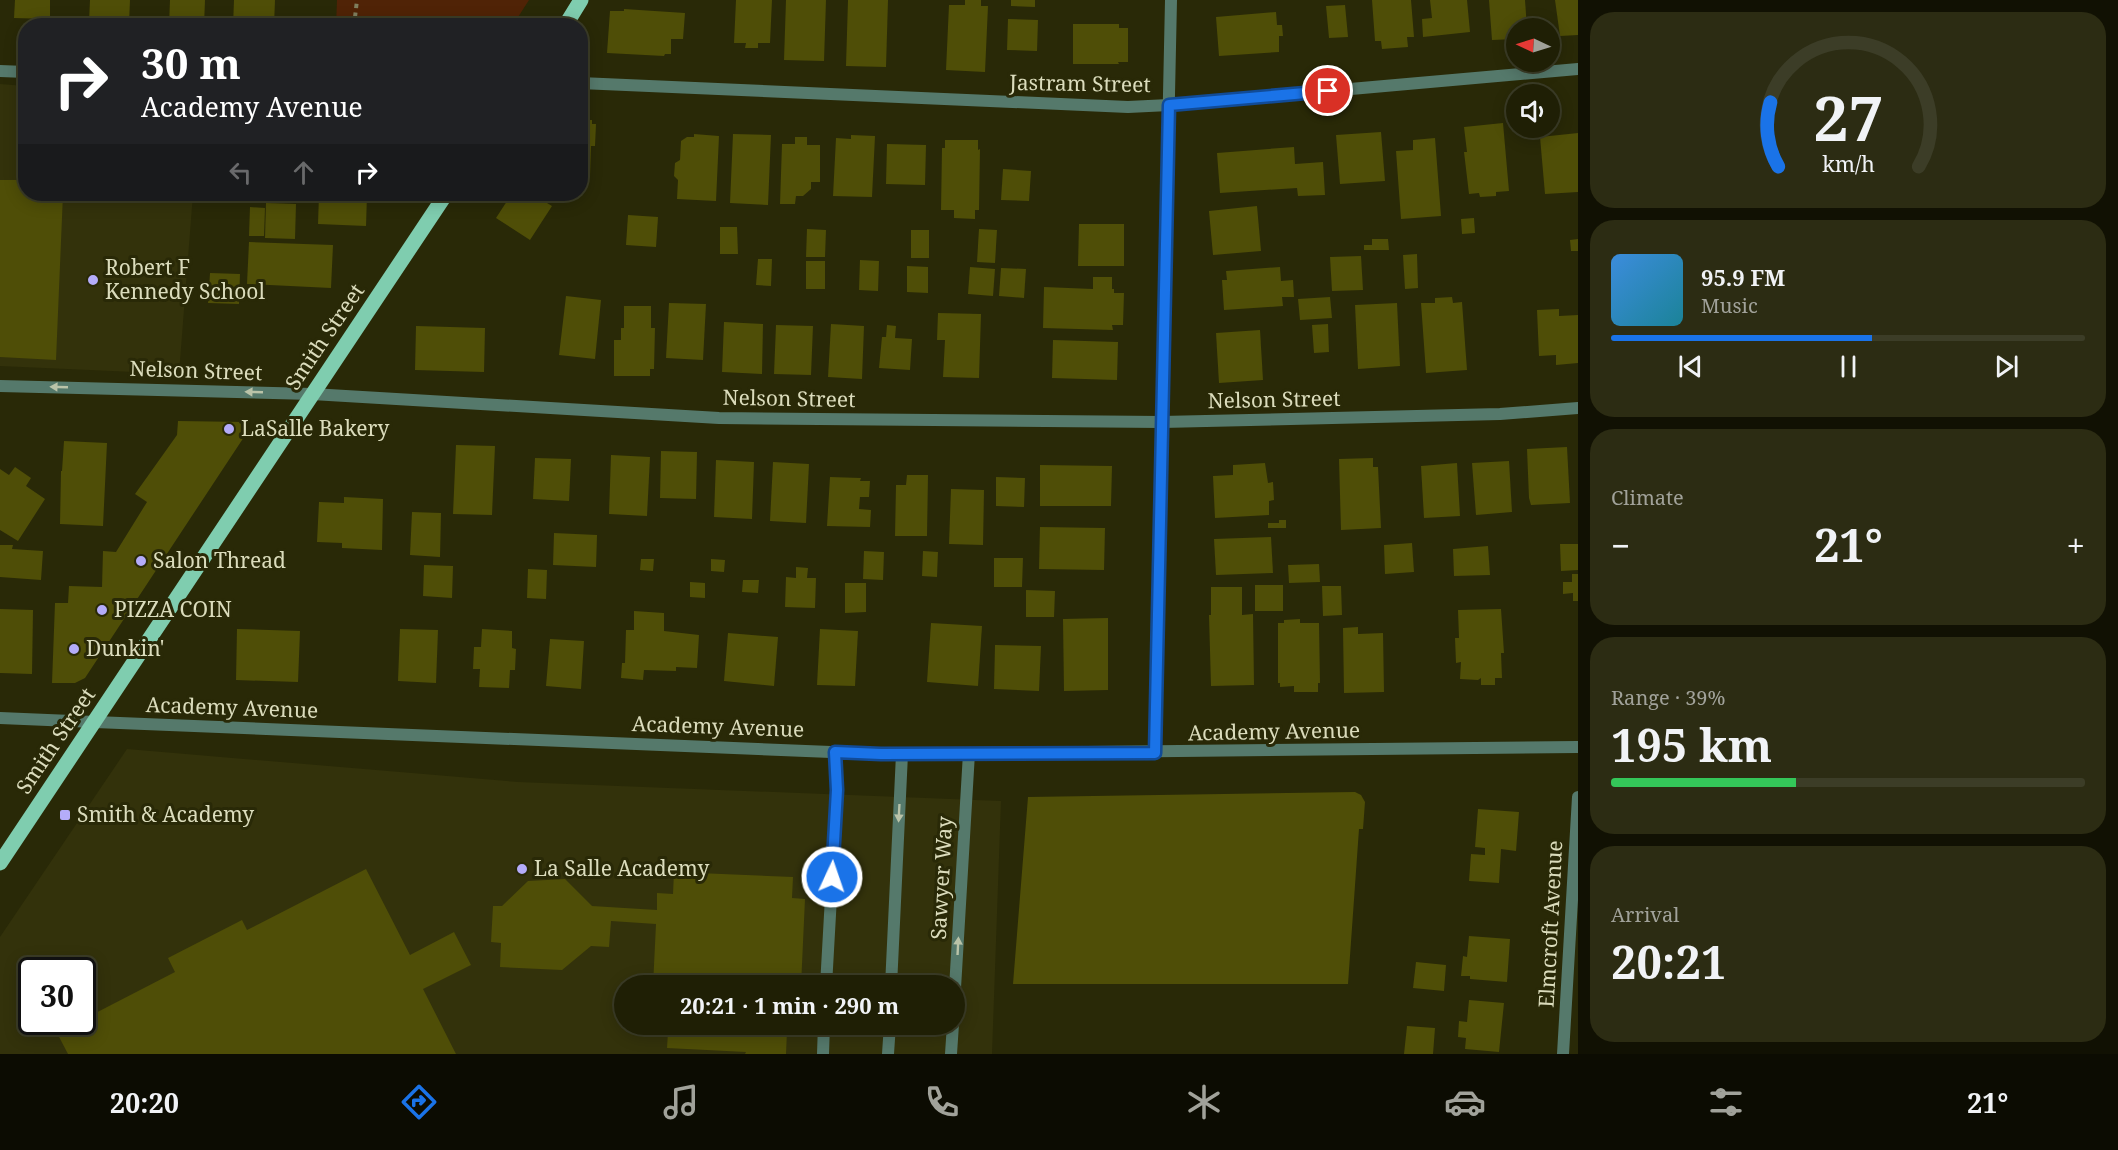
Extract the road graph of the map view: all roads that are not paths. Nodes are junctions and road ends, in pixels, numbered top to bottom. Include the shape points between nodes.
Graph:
1 (581, 0) edge
2 (1171, 0) edge
3 (570, 18) edge
4 (1578, 69) edge
5 (0, 71) edge
6 (18, 72) edge
7 (588, 83) edge
8 (1169, 105) junction
9 (441, 201) edge
10 (0, 386) edge
11 (312, 394) junction
12 (1578, 408) edge
13 (1162, 422) junction
14 (0, 718) edge
15 (94, 722) junction
16 (1578, 747) edge
17 (835, 752) junction
18 (969, 753) junction
19 (1155, 753) junction
20 (902, 754) junction
21 (1578, 797) edge
22 (0, 863) edge
23 (827, 975) edge
24 (892, 975) edge
25 (956, 975) edge
26 (824, 1035) edge
27 (889, 1035) edge
28 (952, 1035) edge
29 (823, 1054) edge
30 (888, 1054) edge
31 (951, 1054) edge
32 (1563, 1054) edge

1 - 3 main road
2 - 8 street
4 - 8 street, Jastram Street
5 - 6 street
7 - 8 street, Jastram Street via 1096,106
8 - 13 street
9 - 11 main road, Smith Street
11 -> 10 street, Nelson Street
11 - 13 street, Nelson Street via 719,418
11 - 15 main road, Smith Street
12 - 13 street, Nelson Street via 1500,414
13 - 19 street
14 - 15 street, Academy Avenue
15 - 17 street, Academy Avenue
15 - 22 main road, Smith Street
16 - 19 street, Academy Avenue
17 - 20 street, Academy Avenue
17 - 23 street via 837,790
18 - 19 street, Academy Avenue
18 - 20 street, Academy Avenue
25 -> 18 street, Sawyer Way
20 -> 24 street
21 - 32 street, Elmcroft Avenue
26 - 29 street
27 - 30 street
28 - 31 street

